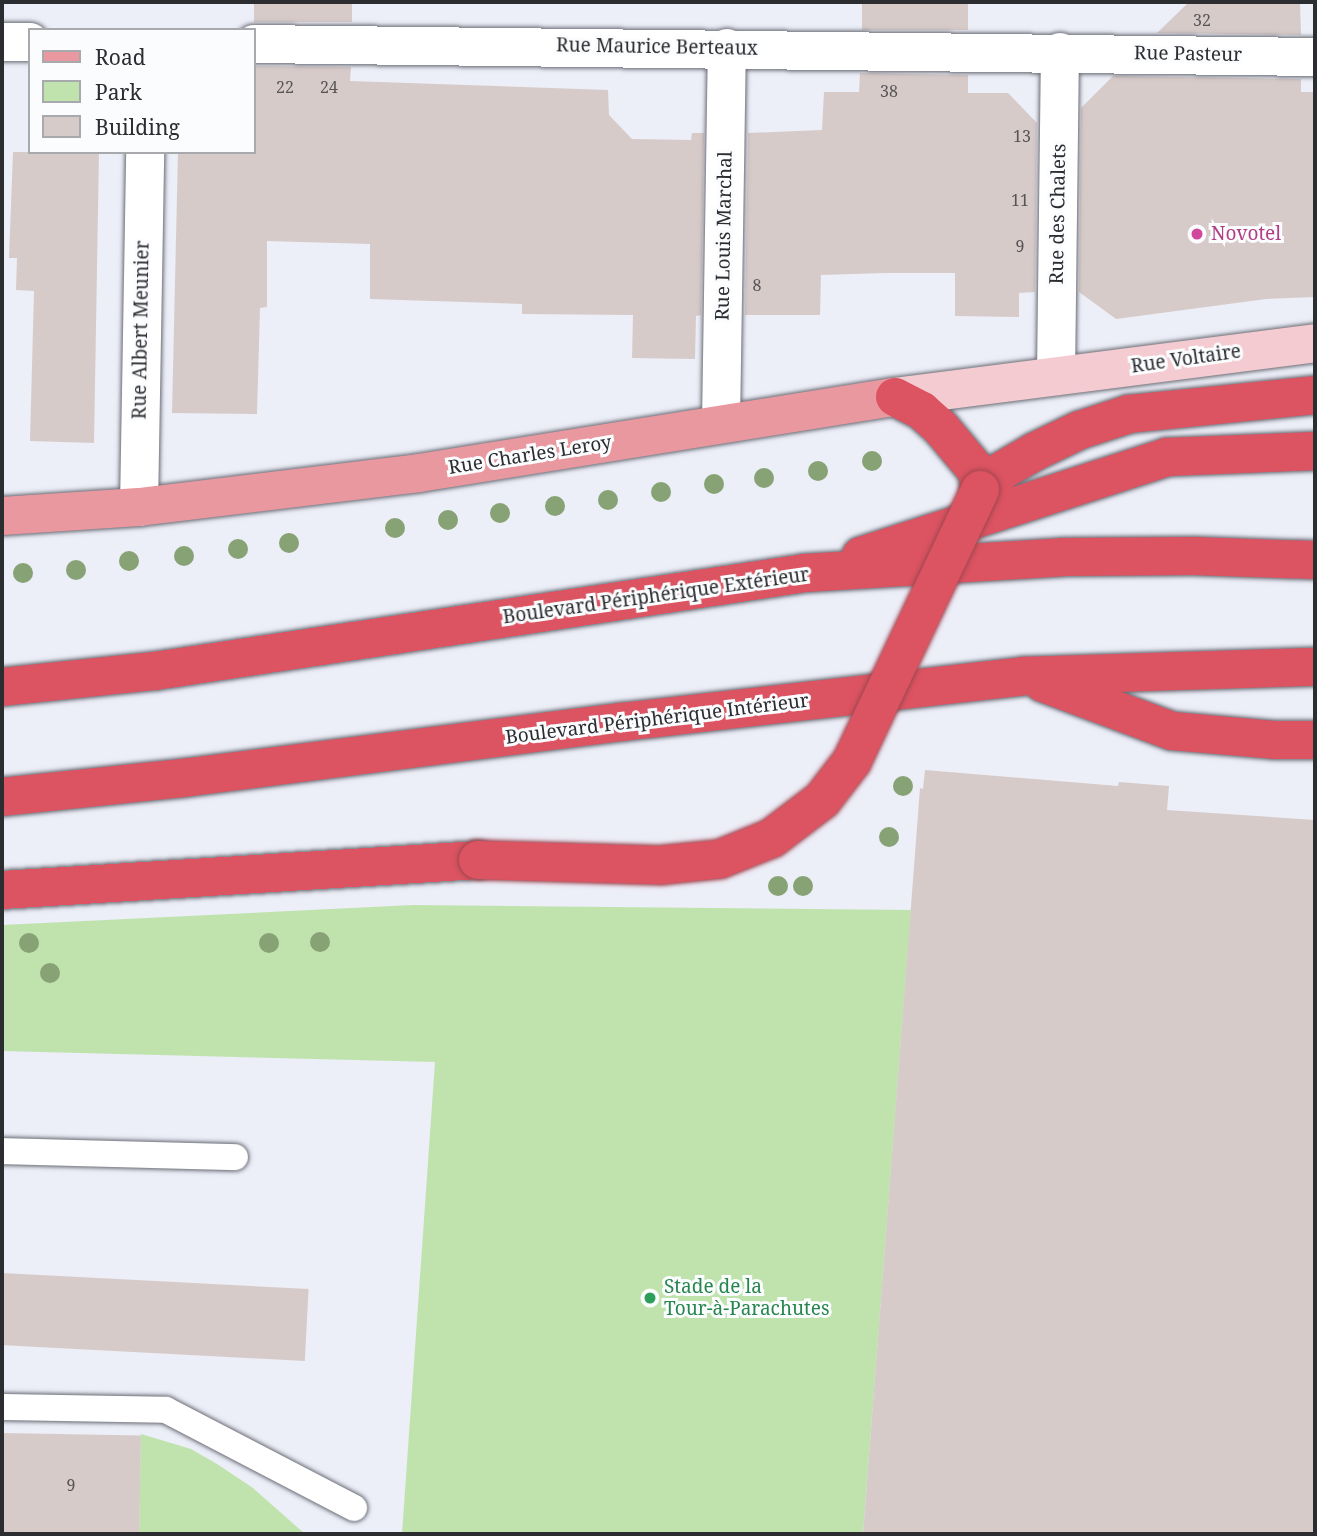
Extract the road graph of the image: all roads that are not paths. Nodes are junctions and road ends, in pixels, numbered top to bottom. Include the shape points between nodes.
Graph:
1 (2, 43) edge
2 (28, 43) edge
3 (256, 44) edge
4 (727, 48) junction
5 (1060, 52) junction
6 (1315, 57) edge
7 (145, 154) edge
8 (1315, 343) edge
9 (1056, 376) junction
10 (1315, 394) edge
11 (895, 397) junction
12 (721, 423) junction
13 (1315, 451) edge
14 (981, 489) junction
15 (139, 507) junction
16 (2, 516) edge
17 (1315, 560) edge
18 (806, 573) junction
19 (1315, 667) edge
20 (1024, 676) junction
21 (2, 687) edge
22 (1315, 740) edge
23 (2, 797) edge
24 (2, 890) edge
25 (2, 1152) edge
26 (235, 1157) dead end
27 (2, 1407) edge
28 (354, 1508) dead end

1 - 2 street
3 - 4 street, Rue Maurice Berteaux
4 - 5 street, Rue Maurice Berteaux
4 - 12 street, Rue Louis Marchal
5 - 6 street, Rue Pasteur
5 - 9 street, Rue des Chalets
7 - 15 street, Rue Albert Meunier
8 - 9 street, Rue Voltaire
9 - 11 street, Rue Charles Leroy
10 - 14 highway via 1129,414 1034,452
11 - 12 main road, Rue Charles Leroy
11 - 14 highway via 942,428 976,471
12 - 15 main road, Rue Charles Leroy via 419,473
13 - 18 highway via 1167,457
14 - 24 highway, bridge via 852,761 822,800 772,838 720,859 662,865 478,860
15 - 16 main road, Rue Charles Leroy
17 - 18 highway, Boulevard Périphérique Extérieur via 1063,557
18 - 21 highway, Boulevard Périphérique Extérieur via 155,671
19 - 20 highway, Boulevard Périphérique Intérieur
20 - 22 highway via 1172,731
20 - 23 highway, Boulevard Périphérique Intérieur
25 - 26 lane
27 - 28 lane via 166,1410

